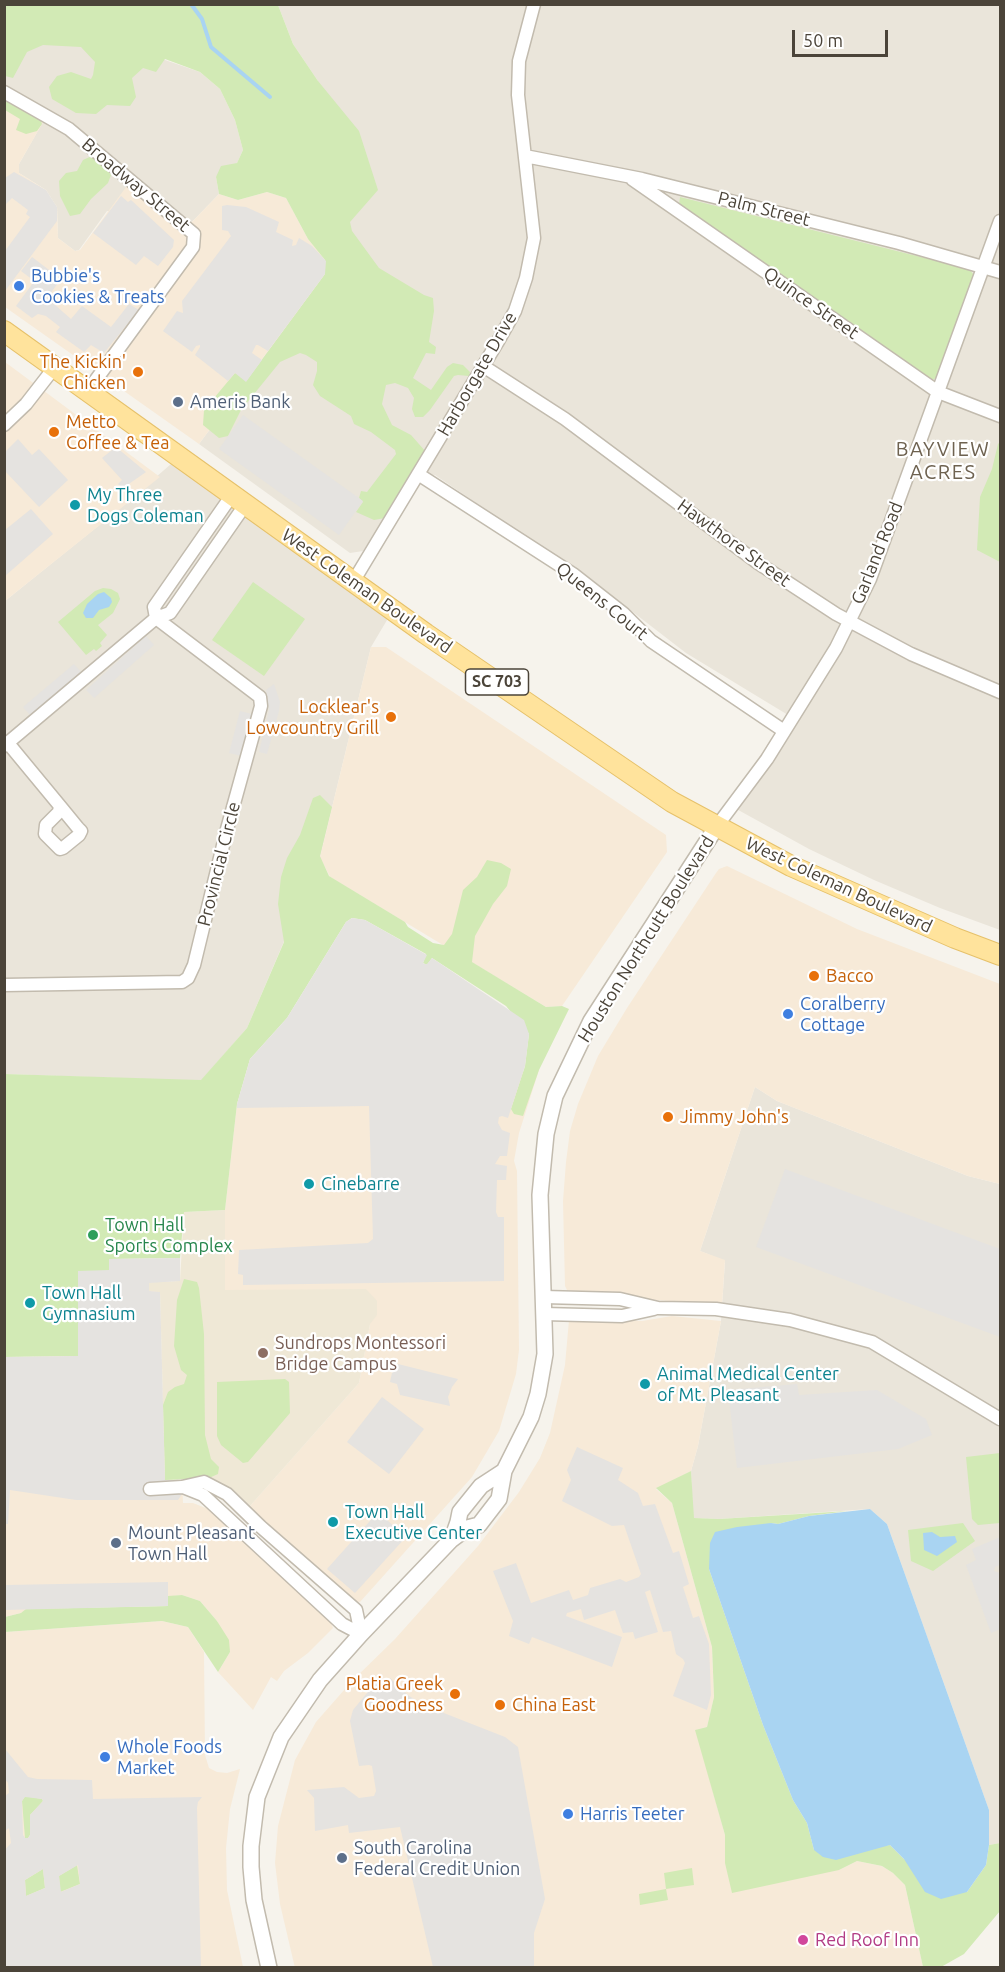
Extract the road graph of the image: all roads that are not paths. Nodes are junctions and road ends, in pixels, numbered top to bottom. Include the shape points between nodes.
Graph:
1 (534, 4) edge
2 (4, 92) edge
3 (525, 156) junction
4 (628, 176) junction
5 (1000, 221) edge
6 (983, 266) junction
7 (1000, 272) edge
8 (4, 331) edge
9 (483, 366) junction
10 (54, 368) junction
11 (87, 392) junction
12 (938, 392) junction
13 (1000, 416) edge
14 (4, 425) edge
15 (418, 474) junction
16 (239, 500) junction
17 (353, 582) junction
18 (156, 618) junction
19 (849, 622) junction
20 (1000, 692) edge
21 (784, 731) junction
22 (6, 745) edge
23 (60, 806) dead end
24 (717, 826) junction
25 (1000, 955) edge
26 (4, 985) edge
27 (544, 1297) junction
28 (658, 1308) junction
29 (544, 1314) junction
30 (1000, 1419) edge
31 (504, 1471) junction
32 (182, 1487) junction
33 (150, 1489) dead end
34 (451, 1540) junction
35 (361, 1634) junction
36 (269, 1968) edge

1 - 3 street, Harborgate Drive via 519,61 518,95
2 - 11 street, Broadway Street via 69,129 194,234 194,247
3 - 4 street, Palm Street
3 - 9 street, Harborgate Drive via 534,238 526,278 515,311
4 - 6 street, Palm Street
4 - 12 street, Quince Street
5 - 6 street, Garland Road
6 - 7 street, Palm Street
6 - 12 street, Garland Road
8 - 10 main road, West Coleman Boulevard / SC 703
9 - 15 street, Harborgate Drive
9 - 19 street, Hawthore Street via 565,419 758,563
10 - 11 main road, West Coleman Boulevard / SC 703
10 - 14 street
11 - 16 main road, West Coleman Boulevard / SC 703
12 - 13 street, Quince Street
12 - 19 street, Garland Road via 870,579
15 - 17 street, Harborgate Drive
15 - 21 street, Queens Court via 573,574 651,641
16 - 17 main road, West Coleman Boulevard / SC 703
16 - 18 street via 170,613
17 - 24 main road, West Coleman Boulevard / SC 703 via 672,802
18 - 22 street
18 - 26 street, Provincial Circle via 247,686 260,697 261,705 192,972 182,982
19 - 20 street, Hawthore Street
19 - 21 street, Garland Road
21 - 24 street, Garland Road
22 - 23 street
24 - 25 main road, West Coleman Boulevard / SC 703 via 791,866
24 - 27 street, Houston Northcutt Boulevard via 591,1021 555,1096 542,1169
27 - 28 street via 620,1299
27 - 29 street, Houston Northcutt Boulevard
28 - 29 street via 622,1316
28 - 30 street via 716,1309 790,1320 872,1341
29 - 31 street, Houston Northcutt Boulevard via 545,1354 538,1394
31 - 34 street, Houston Northcutt Boulevard via 481,1486 460,1512
31 - 34 street, Houston Northcutt Boulevard via 499,1499 479,1525 467,1528
32 - 33 street
32 - 35 street via 202,1495 342,1624
32 - 35 street via 204,1482 227,1494 356,1610
34 - 35 street, Houston Northcutt Boulevard
35 - 36 street, Houston Northcutt Boulevard via 320,1680 281,1737 257,1797 251,1867

